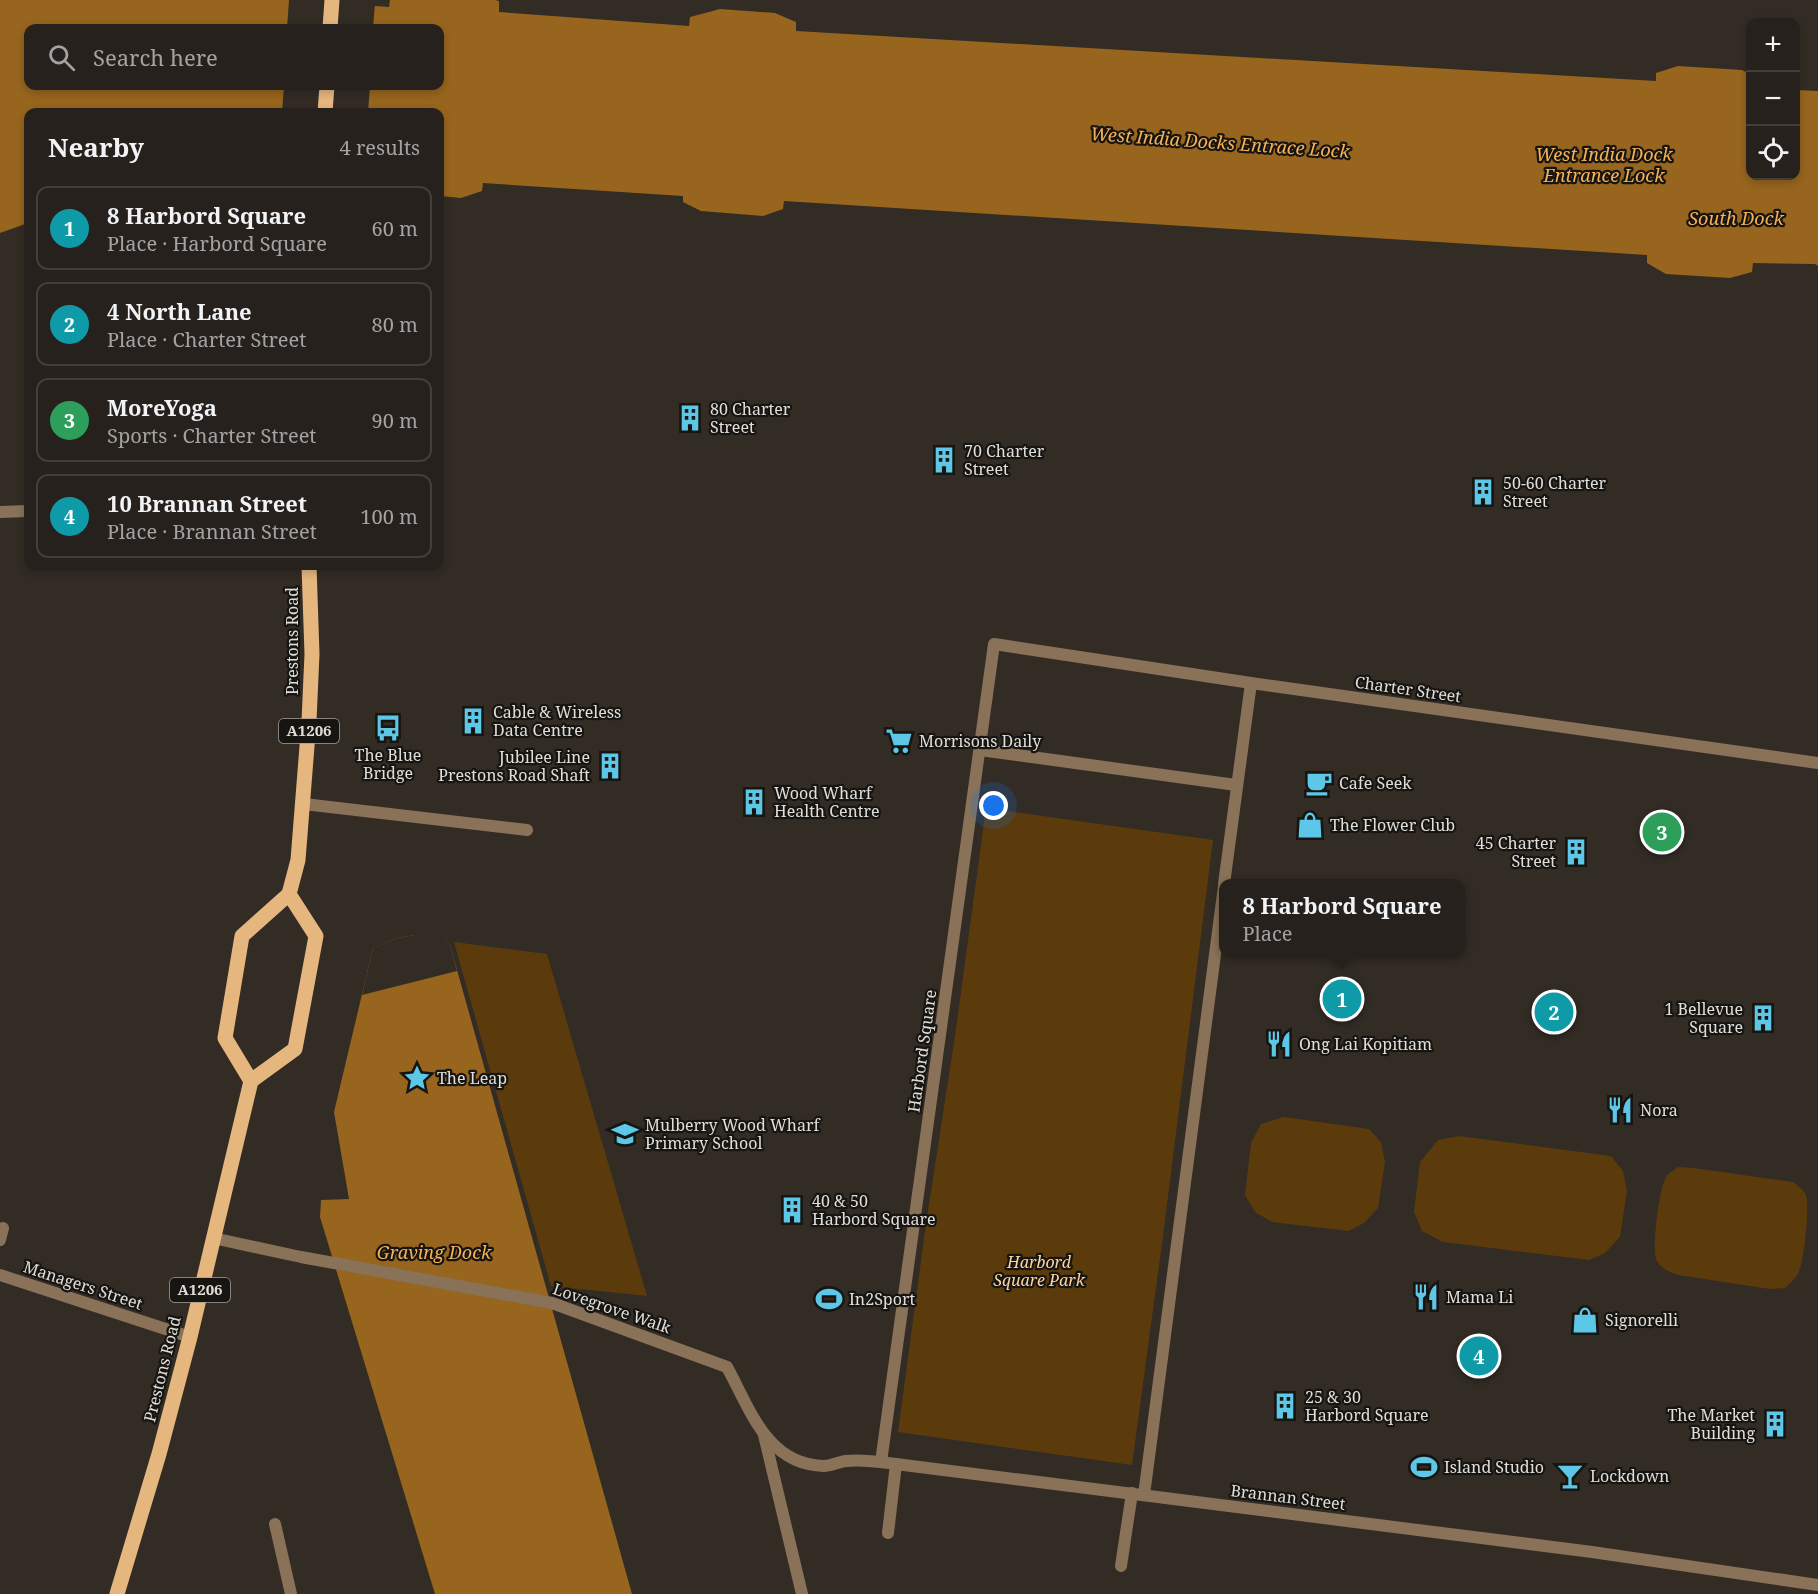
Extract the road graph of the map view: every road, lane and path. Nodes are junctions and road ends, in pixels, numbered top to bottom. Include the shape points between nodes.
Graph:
1 (332, 0) edge
2 (330, 24) edge
3 (327, 90) edge
4 (325, 108) edge
5 (0, 512) edge
6 (24, 512) edge
7 (309, 570) edge
8 (994, 644) joint
9 (1251, 683) junction
10 (980, 750) junction
11 (1818, 763) edge
12 (1236, 785) junction
13 (303, 804) junction
14 (527, 830) dead end
15 (1225, 879) edge
16 (289, 894) junction
17 (1219, 920) edge
18 (251, 1081) junction
19 (213, 1238) junction
20 (0, 1275) edge
21 (189, 1337) junction
22 (764, 1435) junction
23 (881, 1462) junction
24 (896, 1464) junction
25 (1138, 1494) junction
26 (275, 1524) dead end
27 (888, 1533) dead end
28 (1121, 1566) dead end
29 (1818, 1585) edge
30 (117, 1594) edge
31 (291, 1594) edge
32 (801, 1594) edge

1 - 2 main road
3 - 4 main road
5 - 6 street
7 - 13 main road, Prestons Road / A1206 via 311,663
8 - 9 street, Charter Street
8 - 10 street, Harbord Square
9 - 11 street, Charter Street
9 - 12 street
10 - 12 street
10 - 23 street, Harbord Square
12 - 15 street
13 - 14 street
13 - 16 main road, Prestons Road / A1206 via 298,860
16 - 18 main road via 242,936 225,1038
16 - 18 main road via 316,936 295,1049
17 - 25 street
18 - 19 main road, Prestons Road / A1206
19 - 21 main road, Prestons Road / A1206
19 - 22 street, Lovegrove Walk via 552,1303 727,1367
20 - 21 street, Managers Street
21 - 30 main road, Prestons Road / A1206
22 - 23 street, Brannan Street via 781,1452 802,1463 826,1466 845,1461
22 - 32 street, Lovegrove Walk
23 - 24 street, Brannan Street
24 - 25 street, Brannan Street
24 - 27 street
25 - 28 street
25 - 29 street, Brannan Street
26 - 31 street

